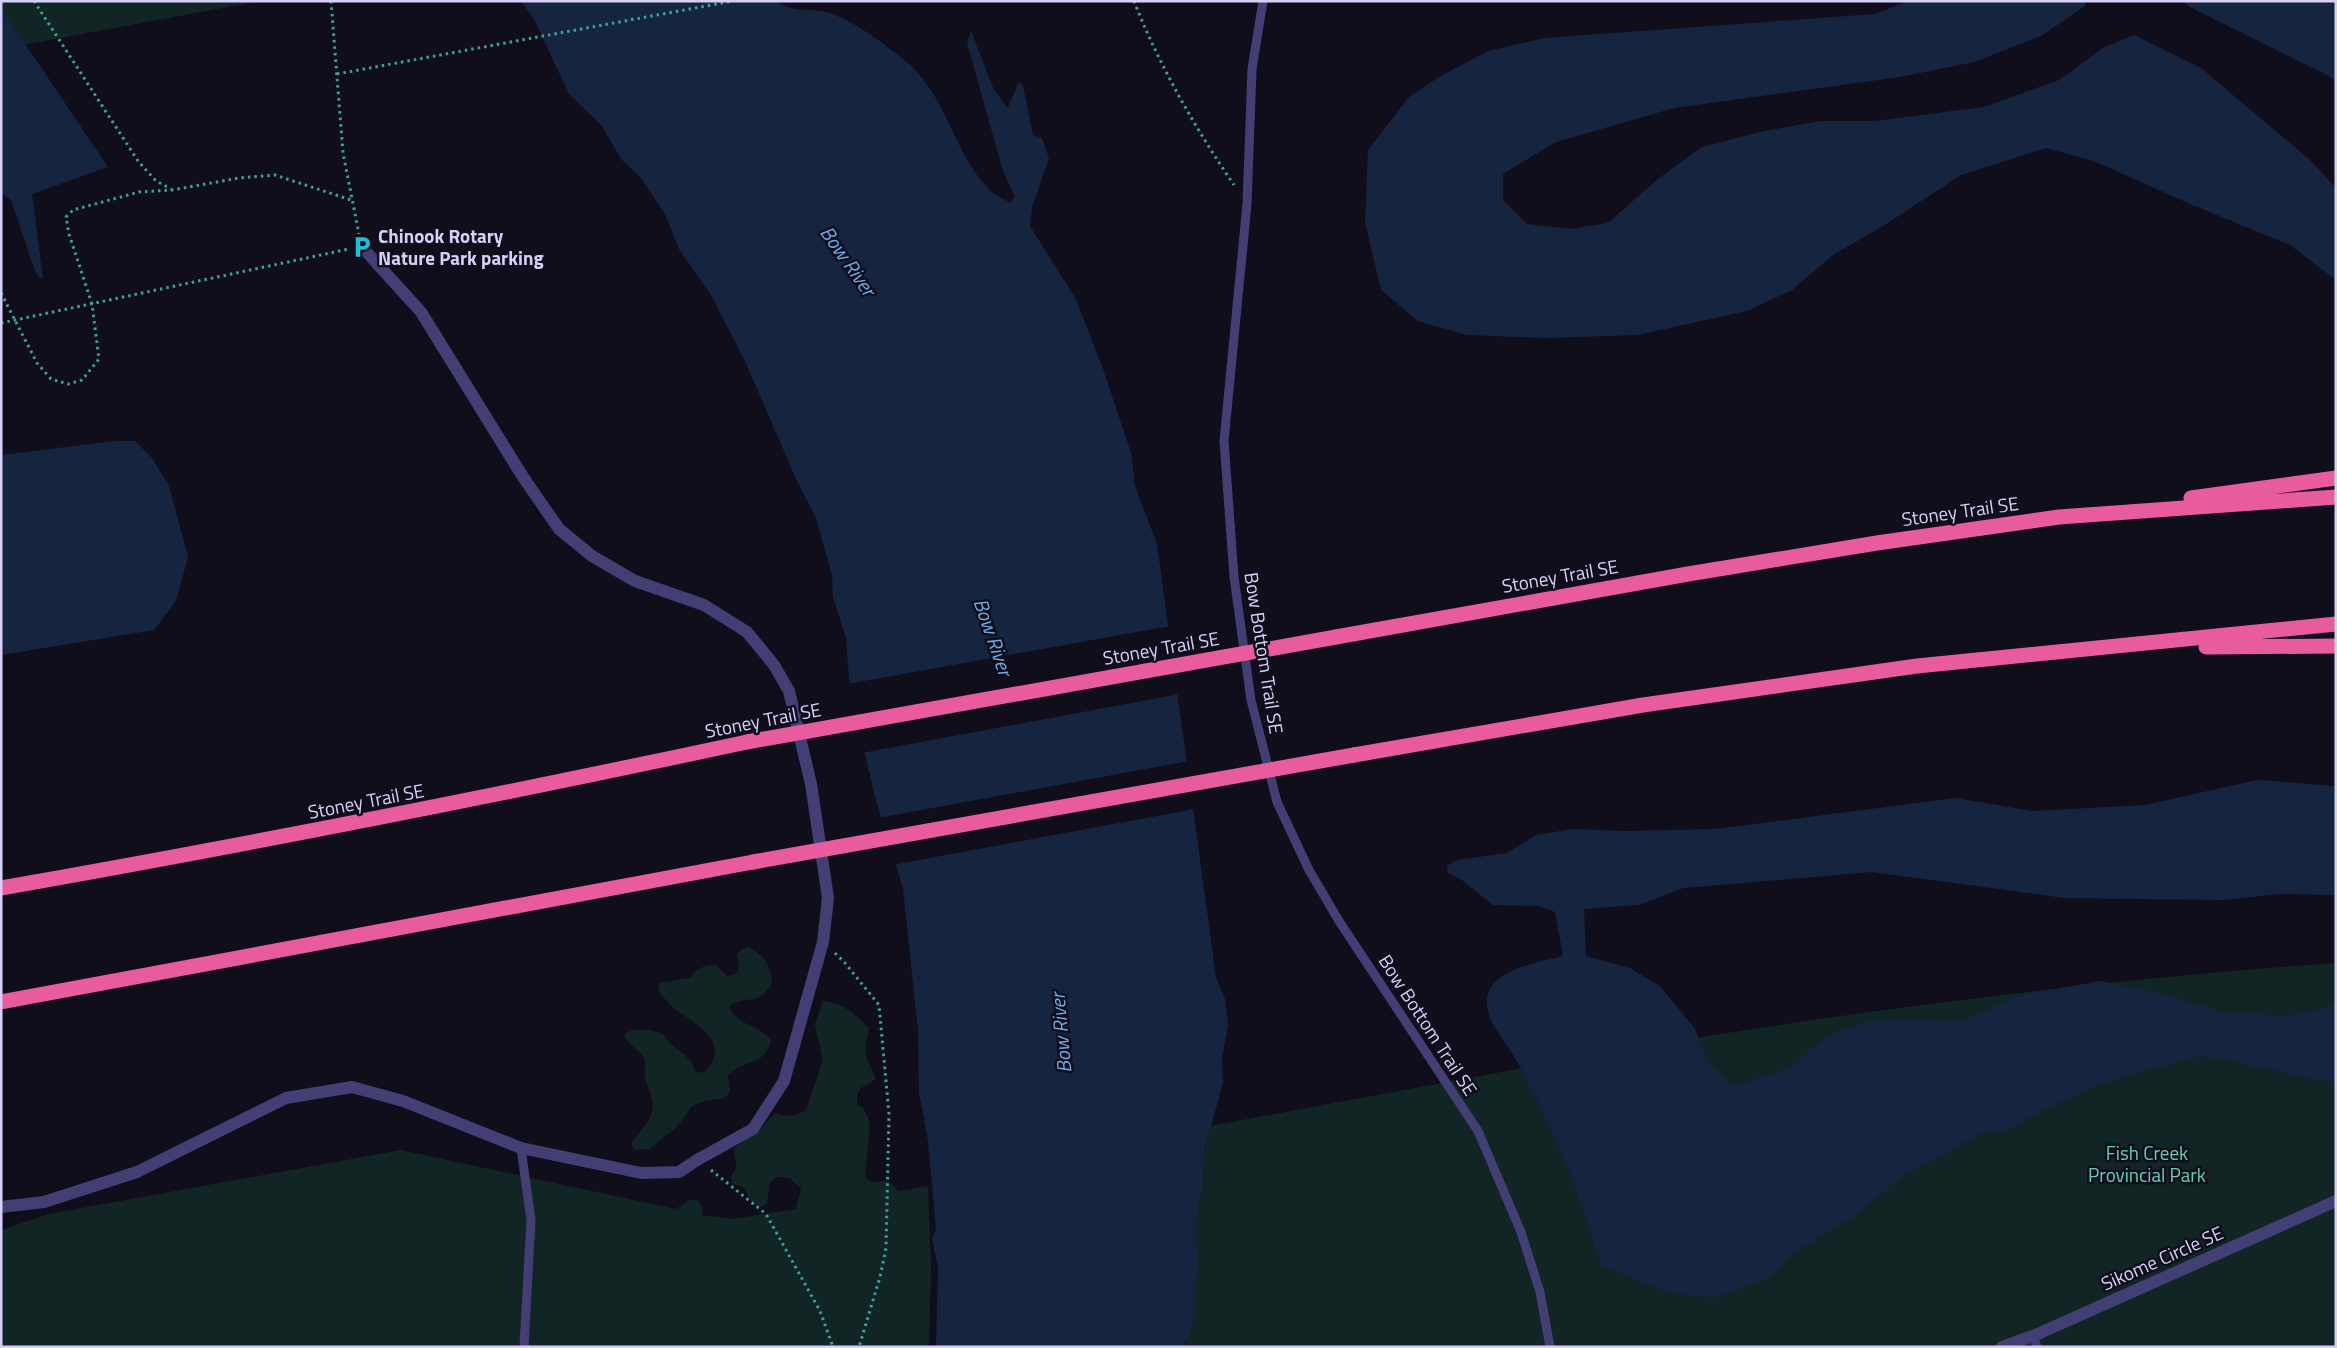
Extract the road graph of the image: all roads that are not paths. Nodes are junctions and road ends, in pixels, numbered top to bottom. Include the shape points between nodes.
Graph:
1 (1263, 1) edge
2 (362, 247) road end
3 (2336, 478) edge
4 (2336, 498) edge
5 (2059, 517) junction
6 (2336, 624) edge
7 (2336, 646) edge
8 (2080, 649) junction
9 (1, 888) edge
10 (1, 1002) edge
11 (521, 1148) junction
12 (2336, 1201) edge
13 (1, 1207) edge
14 (2035, 1341) edge
15 (524, 1347) edge
16 (1550, 1347) edge
17 (2002, 1347) edge

1 - 16 lane, Bow Bottom Trail SE via 1252,69 1247,204 1224,441 1234,577 1251,700 1277,802 1309,870 1478,1131 1520,1232 1540,1292
2 - 11 street via 421,312 523,477 559,528 592,556 635,581 704,604 747,632 774,665 789,691 810,784 828,898 823,942 784,1081 753,1129 679,1172 641,1173
3 - 5 highway
4 - 5 highway, Stoney Trail SE
5 - 9 highway, Stoney Trail SE, bridge via 1688,574 747,742 469,801
6 - 8 highway
7 - 8 highway
8 - 10 highway, bridge via 1918,666 1653,703 753,862
11 - 13 street via 403,1100 352,1088 286,1098 136,1172 44,1202
11 - 15 lane via 531,1220
12 - 14 street, Sikome Circle SE
14 - 17 street, Sikome Circle SE

